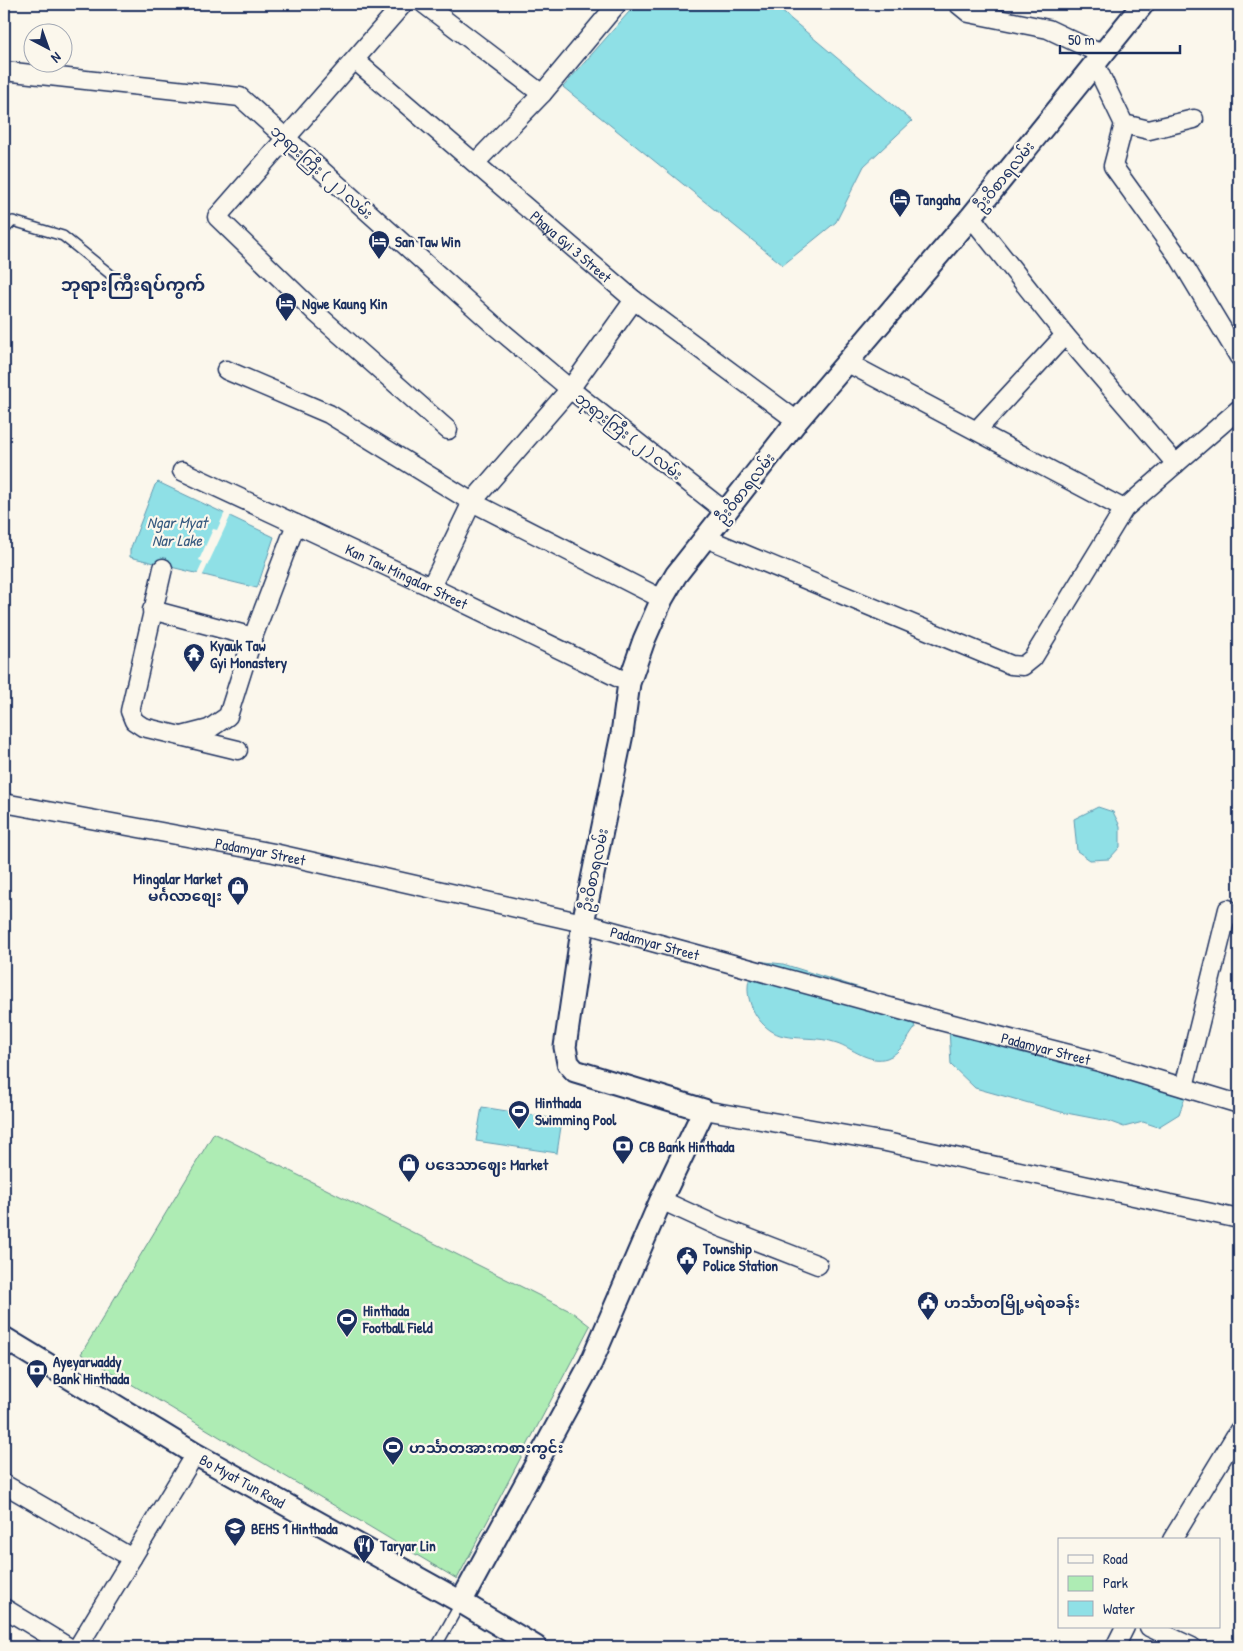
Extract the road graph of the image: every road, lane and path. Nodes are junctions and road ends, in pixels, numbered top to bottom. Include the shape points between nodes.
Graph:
1 (403, 4) edge
2 (424, 4) edge
3 (618, 4) edge
4 (1144, 4) edge
5 (968, 7) edge
6 (356, 60) junction
7 (1099, 60) junction
8 (4, 71) edge
9 (542, 94) junction
10 (1194, 119) dead end
11 (1124, 124) junction
12 (286, 141) junction
13 (476, 162) junction
14 (971, 217) junction
15 (4, 230) edge
16 (120, 282) dead end
17 (634, 300) junction
18 (1065, 335) junction
19 (1239, 357) edge
20 (848, 363) junction
21 (226, 370) dead end
22 (570, 389) junction
23 (1239, 409) edge
24 (796, 421) junction
25 (448, 430) dead end
26 (977, 430) junction
27 (1176, 464) junction
28 (182, 471) dead end
29 (472, 502) junction
30 (1124, 510) junction
31 (727, 513) junction
32 (296, 524) junction
33 (706, 538) junction
34 (163, 568) dead end
35 (431, 587) junction
36 (662, 599) junction
37 (152, 610) junction
38 (253, 637) junction
39 (629, 683) junction
40 (180, 737) junction
41 (238, 750) dead end
42 (4, 803) edge
43 (1228, 909) dead end
44 (582, 923) junction
45 (1184, 1087) junction
46 (1239, 1104) edge
47 (704, 1110) junction
48 (661, 1200) junction
49 (1239, 1219) edge
50 (818, 1266) dead end
51 (4, 1338) edge
52 (1239, 1430) edge
53 (195, 1454) junction
54 (4, 1484) edge
55 (1173, 1538) edge
56 (132, 1558) junction
57 (461, 1602) junction
58 (4, 1608) edge
59 (1124, 1628) edge
60 (1151, 1628) edge
61 (68, 1647) edge
62 (78, 1647) edge
63 (436, 1647) edge
64 (536, 1647) edge
65 (1116, 1647) edge
66 (1192, 1647) edge

1 - 6 street
2 - 9 street
3 - 9 street
4 - 7 street, ဦးဝိစာရလမ်း
5 - 7 street via 1048,29
6 - 12 street
6 - 13 street, Phaya Gyi 3 Street
7 - 11 street
7 - 14 street, ဦးဝိစာရလမ်း
8 - 12 street, ဘုရားကြီး ( ၂ ) လမ်း via 240,97
9 - 13 street
10 - 11 street via 1149,130
11 - 19 street via 1113,166 1180,259
12 - 22 street, ဘုရားကြီး ( ၂ ) လမ်း via 494,326
12 - 25 street via 217,217 317,314
13 - 17 street, Phaya Gyi 3 Street
14 - 18 street
14 - 20 street, ဦးဝိစာရလမ်း
15 - 16 lane via 13,221 64,236
17 - 22 street
17 - 24 street, Phaya Gyi 3 Street
18 - 26 street
18 - 27 street
20 - 24 street, ဦးဝိစာရလမ်း
20 - 26 street
21 - 29 street via 329,414
22 - 29 street
22 - 31 street, ဘုရားကြီး ( ၂ ) လမ်း
23 - 27 street
24 - 31 street, ဦးဝိစာရလမ်း
26 - 30 street
27 - 30 street
28 - 32 street, Kan Taw Mingalar Street
29 - 35 street
29 - 36 street
30 - 33 street via 1032,658 1023,666 1011,665
31 - 33 street, ဦးဝိစာရလမ်း
32 - 35 street, Kan Taw Mingalar Street
32 - 38 street
33 - 36 street, ဦးဝိစာရလမ်း via 676,575
34 - 37 street
35 - 39 street, Kan Taw Mingalar Street
36 - 39 street, ဦးဝိစာရလမ်း
37 - 38 street
37 - 40 street via 130,711 134,721 143,727
38 - 40 street via 228,716 209,729
39 - 44 street, ဦးဝိစာရလမ်း via 622,734
40 - 41 street
42 - 44 street, Padamyar Street via 274,853
43 - 45 street
44 - 45 street, Padamyar Street
44 - 47 street, ဦးဝိစာရလမ်း via 565,1047 568,1063 576,1071
45 - 46 street, Padamyar Street
47 - 48 street
47 - 49 street via 886,1142
48 - 50 street
48 - 57 street via 591,1363
51 - 53 street, Bo Myat Tun Road
52 - 55 street
53 - 56 street
53 - 57 street, Bo Myat Tun Road
54 - 56 street
56 - 62 street
57 - 63 lane
57 - 64 street, Bo Myat Tun Road
58 - 61 street
59 - 65 street
60 - 66 street

